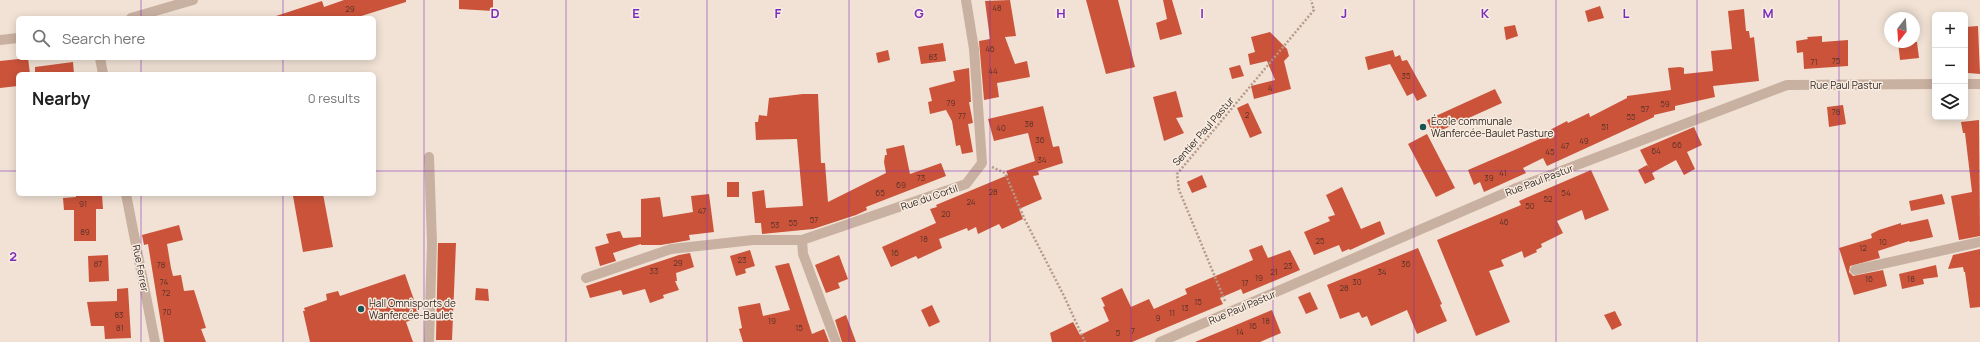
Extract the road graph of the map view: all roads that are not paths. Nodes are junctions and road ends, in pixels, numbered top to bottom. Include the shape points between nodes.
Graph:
1 (193, 0) edge
2 (966, 0) edge
3 (169, 3) edge
4 (135, 16) edge
5 (16, 38) edge
6 (0, 40) edge
7 (100, 60) edge
8 (103, 72) edge
9 (1932, 84) edge
10 (1968, 84) edge
11 (1980, 84) edge
12 (429, 157) dead end
13 (126, 196) edge
14 (802, 240) junction
15 (1980, 242) edge
16 (1855, 270) dead end
17 (586, 278) dead end
18 (155, 342) edge
19 (429, 342) edge
20 (836, 342) edge
21 (1160, 342) edge

1 - 3 street
2 - 14 street, Rue du Cortil via 974,49 982,163 966,184
3 - 4 street
5 - 6 street
7 - 8 street
9 - 21 street, Rue Paul Pastur via 1787,85 1514,189
10 - 11 street
12 - 19 street via 432,243
13 - 18 street, Rue Ferrer
14 - 17 street, Rue du Cortil via 753,240 671,249
14 - 20 street via 803,254
15 - 16 street

